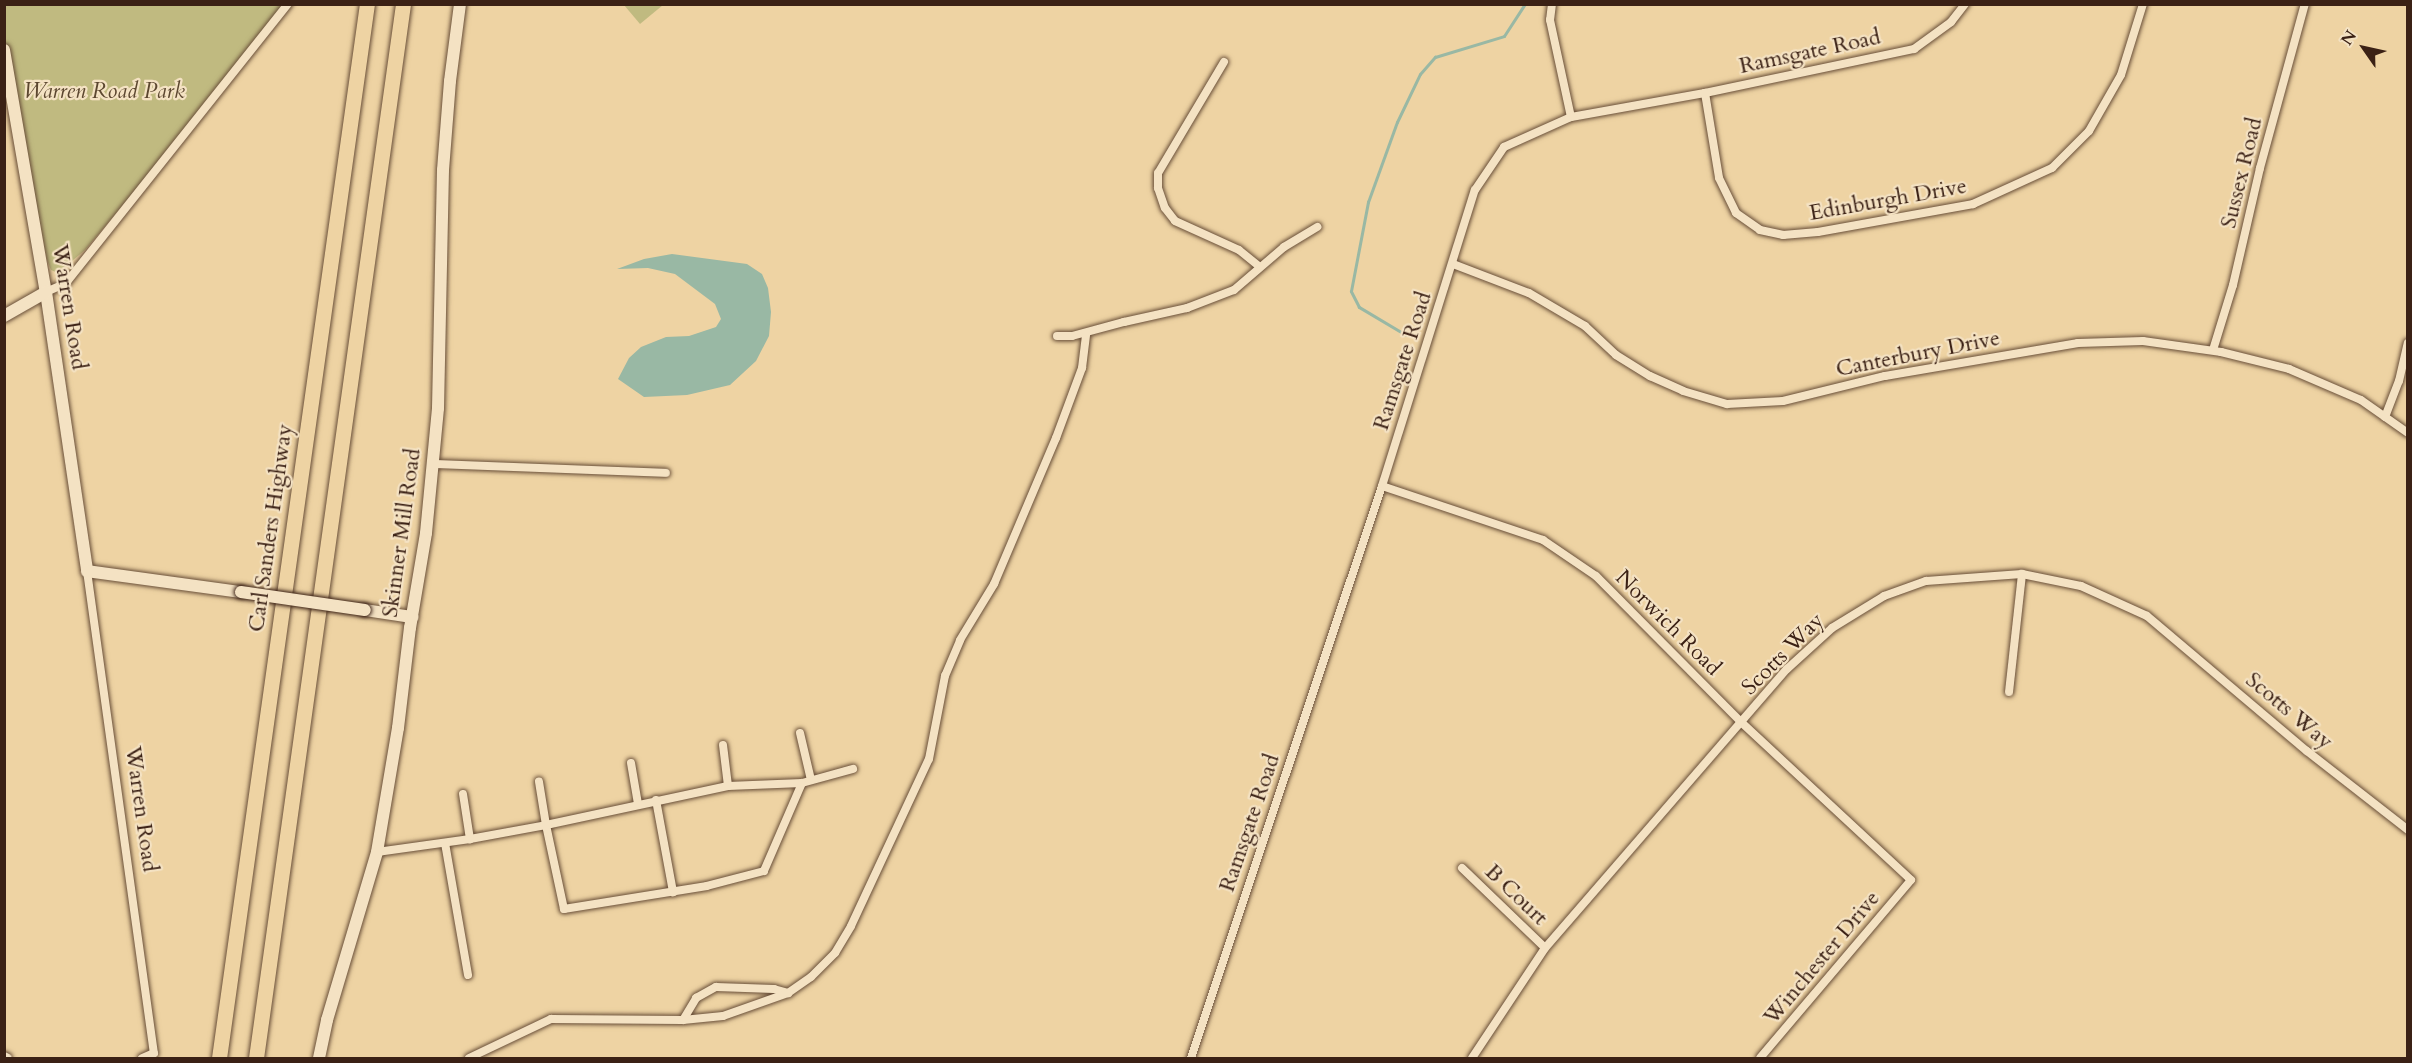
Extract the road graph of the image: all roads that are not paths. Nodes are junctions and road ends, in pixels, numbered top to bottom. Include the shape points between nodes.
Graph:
1 (288, 4) edge
2 (367, 4) edge
3 (403, 4) edge
4 (460, 4) edge
5 (1552, 4) edge
6 (1965, 4) edge
7 (2143, 4) edge
8 (2305, 4) edge
9 (4, 50) edge
10 (1224, 62) dead end
11 (1705, 93) junction
12 (1570, 117) junction
13 (1317, 227) dead end
14 (1453, 264) junction
15 (1260, 267) junction
16 (46, 291) junction
17 (4, 316) edge
18 (1086, 333) junction
19 (1057, 336) dead end
20 (2408, 343) edge
21 (2213, 350) junction
22 (2385, 417) junction
23 (2408, 433) edge
24 (433, 464) junction
25 (666, 473) dead end
26 (1382, 486) junction
27 (87, 571) junction
28 (2022, 574) junction
29 (412, 617) junction
30 (2009, 692) dead end
31 (1741, 722) junction
32 (800, 733) dead end
33 (723, 745) dead end
34 (631, 763) dead end
35 (854, 769) dead end
36 (812, 780) junction
37 (539, 782) dead end
38 (802, 783) junction
39 (728, 786) junction
40 (463, 794) dead end
41 (656, 800) junction
42 (638, 804) junction
43 (546, 825) junction
44 (2408, 830) edge
45 (470, 839) junction
46 (445, 843) junction
47 (378, 852) junction
48 (1462, 868) dead end
49 (1911, 880) joint
50 (673, 892) junction
51 (1545, 948) junction
52 (468, 975) dead end
53 (788, 993) junction
54 (683, 1020) junction
55 (142, 1059) edge
56 (219, 1059) edge
57 (256, 1059) edge
58 (319, 1059) edge
59 (469, 1059) edge
60 (1191, 1059) edge
61 (1472, 1059) edge
62 (1760, 1059) edge

1 - 16 street via 66,283
2 - 56 highway, Carl Sanders Highway
3 - 57 highway
4 - 24 street, Skinner Mill Road via 443,170 440,361
5 - 12 street via 1550,20
6 - 11 street, Ramsgate Road via 1950,22 1914,49
7 - 11 street, Edinburgh Drive via 2121,75 2089,131 2052,168 1973,204 1818,232 1783,235 1761,230 1736,213 1719,178
8 - 21 street, Sussex Road
9 - 16 street, Warren Road
10 - 15 street via 1158,173 1158,188 1175,221 1239,250
11 - 12 street, Ramsgate Road
12 - 14 street, Ramsgate Road via 1504,147 1475,190
13 - 15 street via 1304,232
14 - 21 street, Canterbury Drive via 1529,293 1585,326 1616,355 1650,376 1727,405 1783,401 1885,376 2078,343 2143,341
14 - 26 street, Ramsgate Road
15 - 18 street via 1234,290 1187,308
16 - 17 street
16 - 27 street, Warren Road
18 - 19 street
18 - 53 street via 1082,368 1056,438 994,584 960,640 945,676 930,759 835,953
20 - 22 street
21 - 22 street, Canterbury Drive via 2299,372 2361,400
22 - 23 street, Canterbury Drive
24 - 25 street
24 - 29 street, Skinner Mill Road
26 - 31 street, Norwich Road via 1543,540 1596,576
26 - 60 street, Ramsgate Road
27 - 29 street, bridge
27 - 55 street, Warren Road via 154,1053
28 - 30 street
28 - 31 street, Scotts Way via 1926,580 1884,596 1832,627 1786,669
28 - 44 street, Scotts Way via 2081,586 2147,616
29 - 47 street, Skinner Mill Road
31 - 49 street, Norwich Road
31 - 51 street, Scotts Way
32 - 36 street
33 - 39 street
34 - 42 street
35 - 36 street
36 - 38 street
37 - 43 street
38 - 39 street
38 - 50 street via 764,871
39 - 41 street
40 - 45 street
41 - 42 street
41 - 50 street
42 - 43 street
43 - 45 street
43 - 50 street via 564,909
45 - 46 street
46 - 47 street
46 - 52 street
47 - 58 street, Skinner Mill Road
48 - 51 street, B Court
49 - 62 street, Winchester Drive
51 - 61 street, Scotts Way
53 - 54 street via 723,1016
53 - 54 street via 716,987 696,998
54 - 59 street via 551,1019

